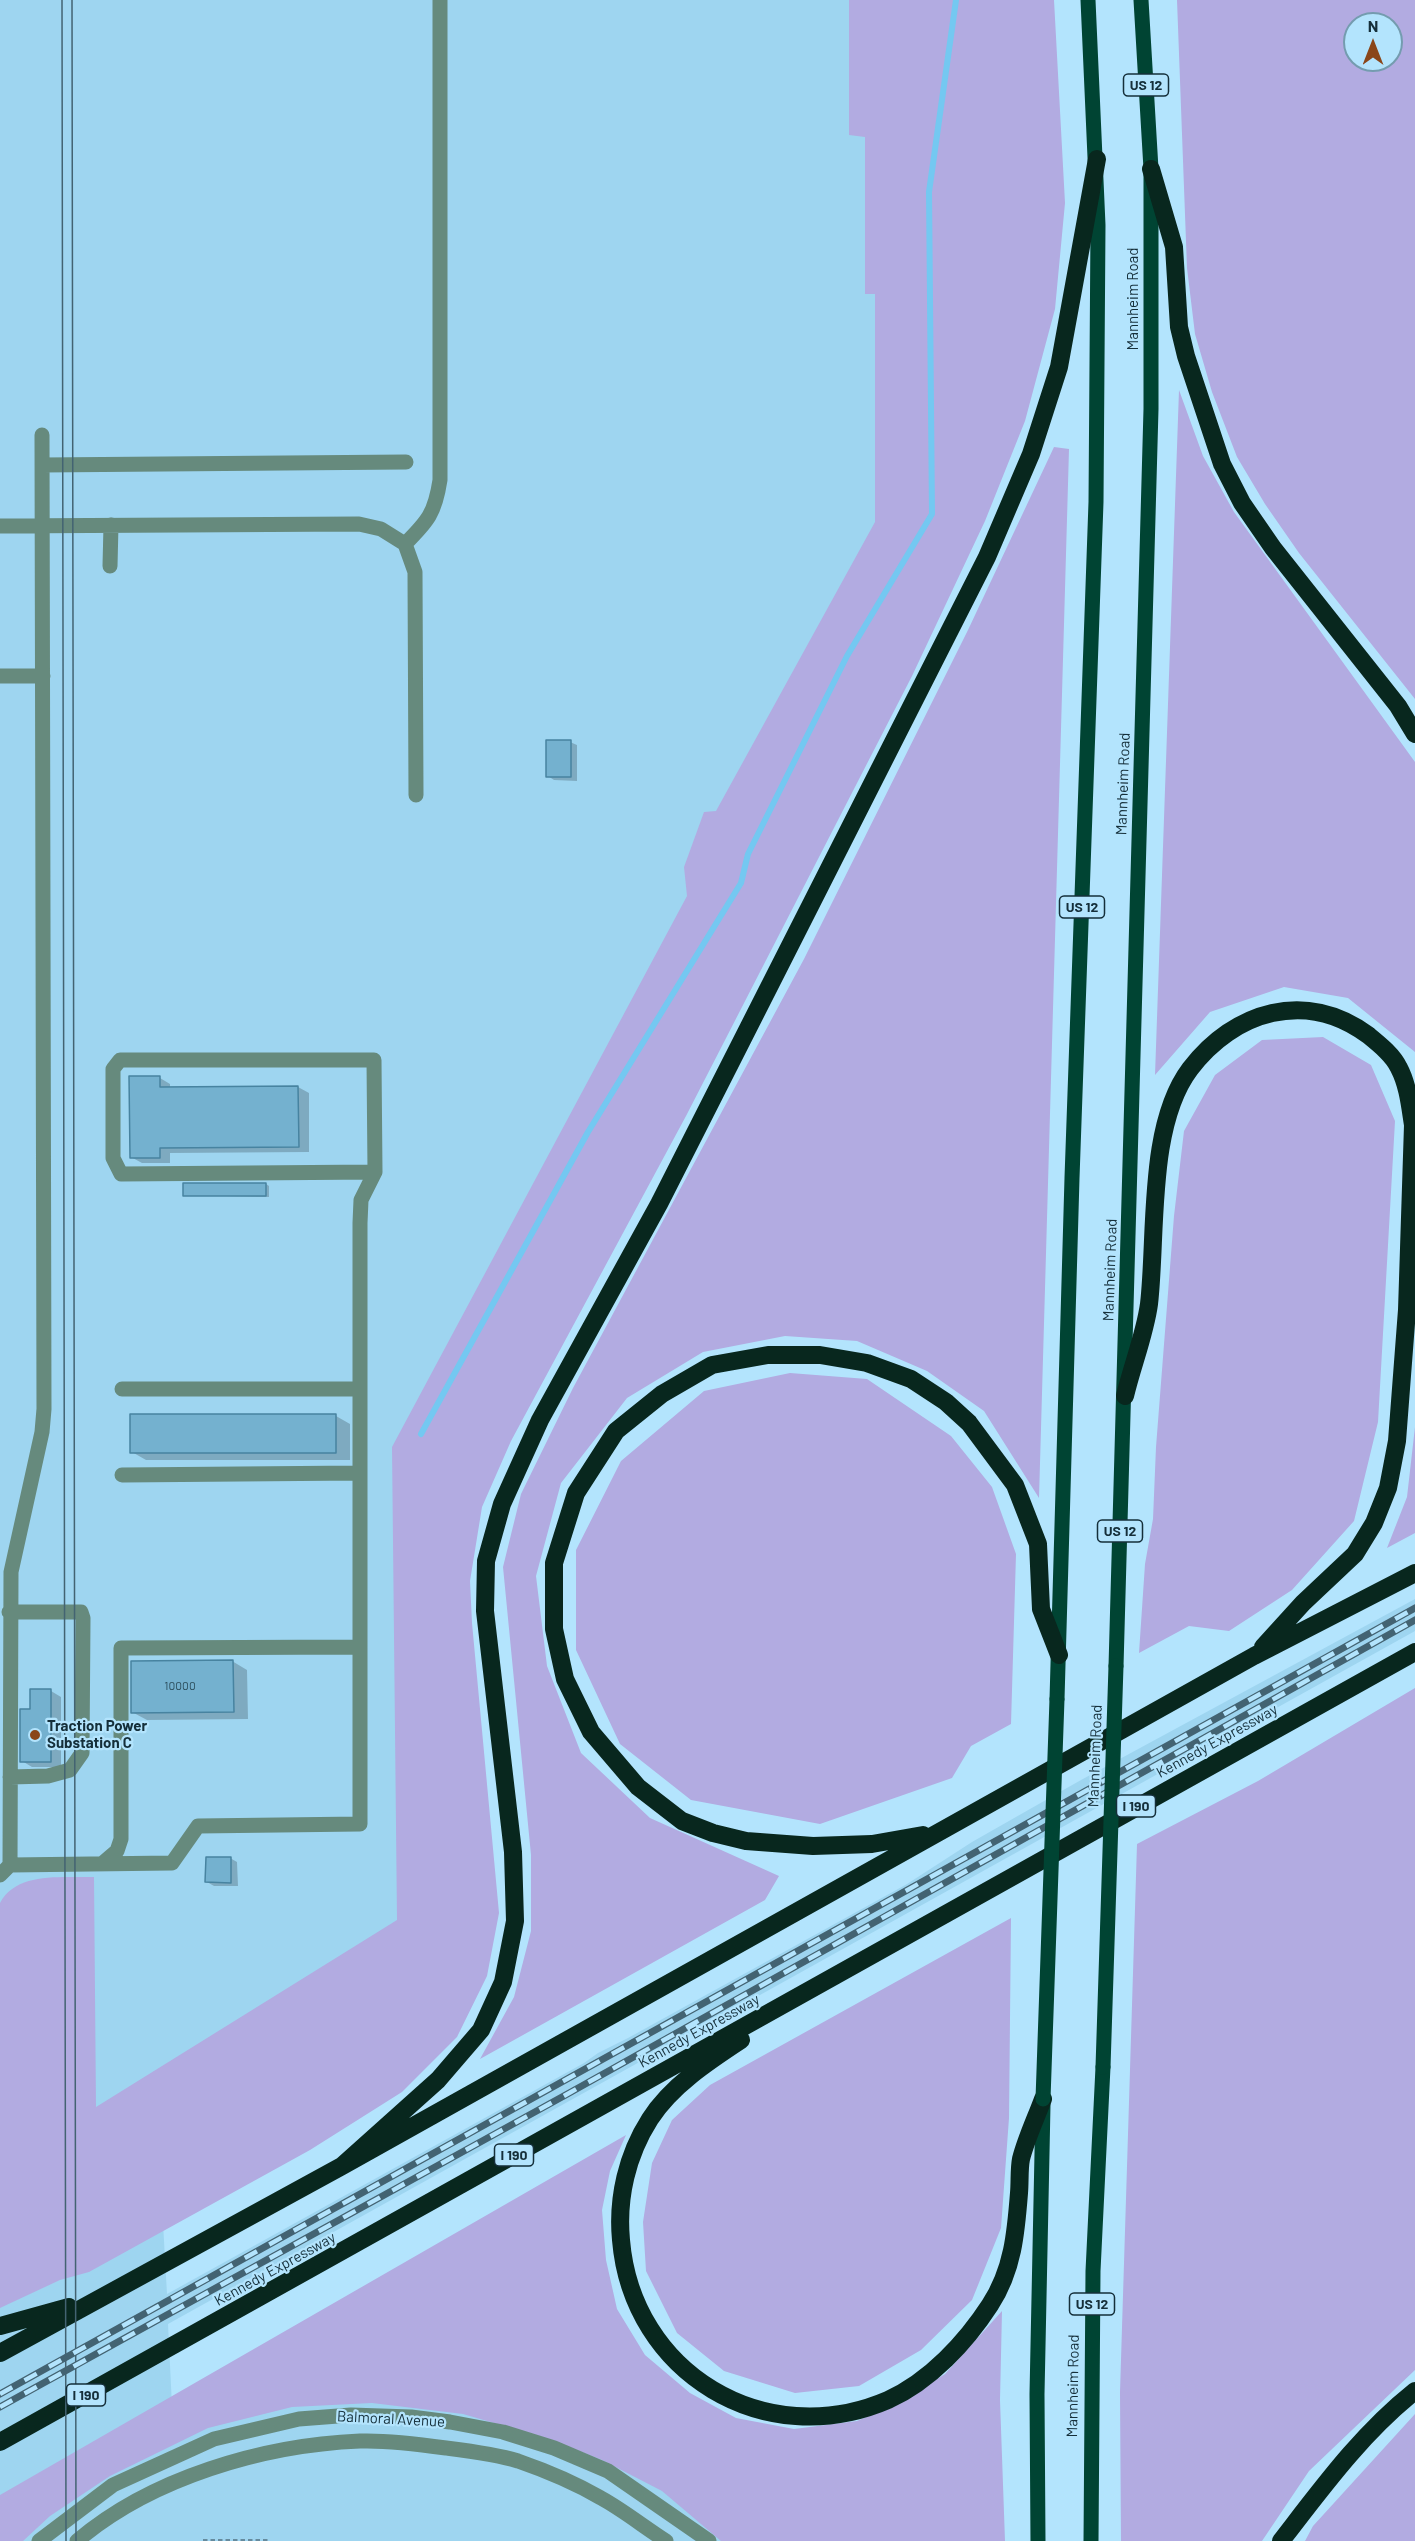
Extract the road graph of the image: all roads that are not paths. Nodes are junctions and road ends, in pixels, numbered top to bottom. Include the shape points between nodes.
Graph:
1 (440, 0) edge
2 (1088, 0) edge
3 (1141, 0) edge
4 (1097, 159) junction
5 (1151, 169) junction
6 (42, 435) dead end
7 (406, 462) dead end
8 (42, 465) junction
9 (43, 525) junction
10 (111, 525) junction
11 (0, 526) edge
12 (405, 544) junction
13 (110, 566) dead end
14 (0, 676) edge
15 (43, 676) junction
16 (1415, 734) edge
17 (416, 795) dead end
18 (375, 1172) junction
19 (122, 1389) dead end
20 (360, 1389) junction
21 (1125, 1396) junction
22 (359, 1473) junction
23 (122, 1474) dead end
24 (1415, 1573) edge
25 (9, 1612) junction
26 (360, 1647) junction
27 (1415, 1652) edge
28 (1059, 1655) junction
29 (1254, 1656) junction
30 (10, 1777) junction
31 (959, 1822) junction
32 (103, 1863) junction
33 (5, 1870) edge
34 (858, 1963) junction
35 (1043, 2099) junction
36 (342, 2166) junction
37 (99, 2298) junction
38 (0, 2326) edge
39 (0, 2353) edge
40 (1415, 2391) edge
41 (2, 2441) edge
42 (39, 2541) edge
43 (77, 2541) edge
44 (666, 2541) edge
45 (709, 2541) edge
46 (1038, 2541) edge
47 (1091, 2541) edge
48 (1281, 2541) edge

1 - 12 street via 440,480 429,519
2 - 4 main road, US 12
3 - 5 main road, Mannheim Road / US 12
4 - 28 main road, US 12 via 1096,502
4 - 36 highway via 1059,368 1031,454 987,556 659,1204 540,1420 502,1504 486,1561 485,1611 513,1852 515,1921 503,1982 481,2030 438,2080
5 - 16 highway via 1174,247 1179,327 1222,464 1242,503 1273,548 1398,706
5 - 21 main road, Mannheim Road / US 12 via 1151,409
6 - 8 street
7 - 8 street
8 - 9 street
9 - 10 street
9 - 11 street
9 - 15 street
10 - 12 street via 359,524 381,529
10 - 13 street
12 - 17 street via 415,572
14 - 15 street
15 - 25 street via 44,1409 11,1572
18 - 18 street via 374,1060 120,1060 112,1069 113,1158 121,1174
18 - 20 street via 361,1200
19 - 20 street
20 - 22 street
21 - 29 highway via 1149,1306 1159,1162 1170,1110 1189,1071 1221,1036 1251,1018 1282,1011 1318,1012 1351,1023 1379,1044 1399,1067 1409,1095 1413,1125 1407,1310 1396,1441 1388,1488 1374,1523 1355,1554
21 - 47 main road, Mannheim Road / US 12, bridge via 1093,2271
22 - 23 street
22 - 26 street
24 - 29 highway
25 - 30 street
25 - 30 street via 81,1612 83,1618 82,1753 70,1770 48,1776
26 - 32 street via 360,1824 198,1826 172,1863
26 - 32 street via 121,1648 121,1839 117,1851
27 - 34 highway, Kennedy Expressway / I 190
28 - 31 highway via 1041,1609 1038,1544 1015,1485 969,1422 946,1402 910,1379 867,1363 820,1355 768,1355 712,1365 662,1394 616,1431 576,1493 554,1563 554,1629 565,1680 591,1732 638,1787 682,1821 713,1833 769,1844 872,1844 915,1838
28 - 35 main road, US 12, bridge
29 - 31 highway
30 - 33 street
31 - 36 highway
32 - 33 street
34 - 35 highway via 698,2071 651,2118 635,2145 624,2178 619,2223 623,2265 635,2302 652,2335 702,2385 737,2402 775,2413 820,2415 889,2399 920,2380 969,2335 1009,2268 1016,2236 1021,2159
34 - 41 highway, Kennedy Expressway / I 190
35 - 46 main road, US 12
36 - 37 highway
37 - 38 highway
37 - 39 highway
40 - 48 highway via 1346,2456
42 - 45 street, Balmoral Avenue via 113,2485 214,2439 299,2419 351,2415 450,2422 503,2432 554,2448 608,2471
43 - 44 street, Balmoral Avenue via 95,2525 150,2494 215,2466 302,2446 361,2441 459,2449 517,2461 601,2498

